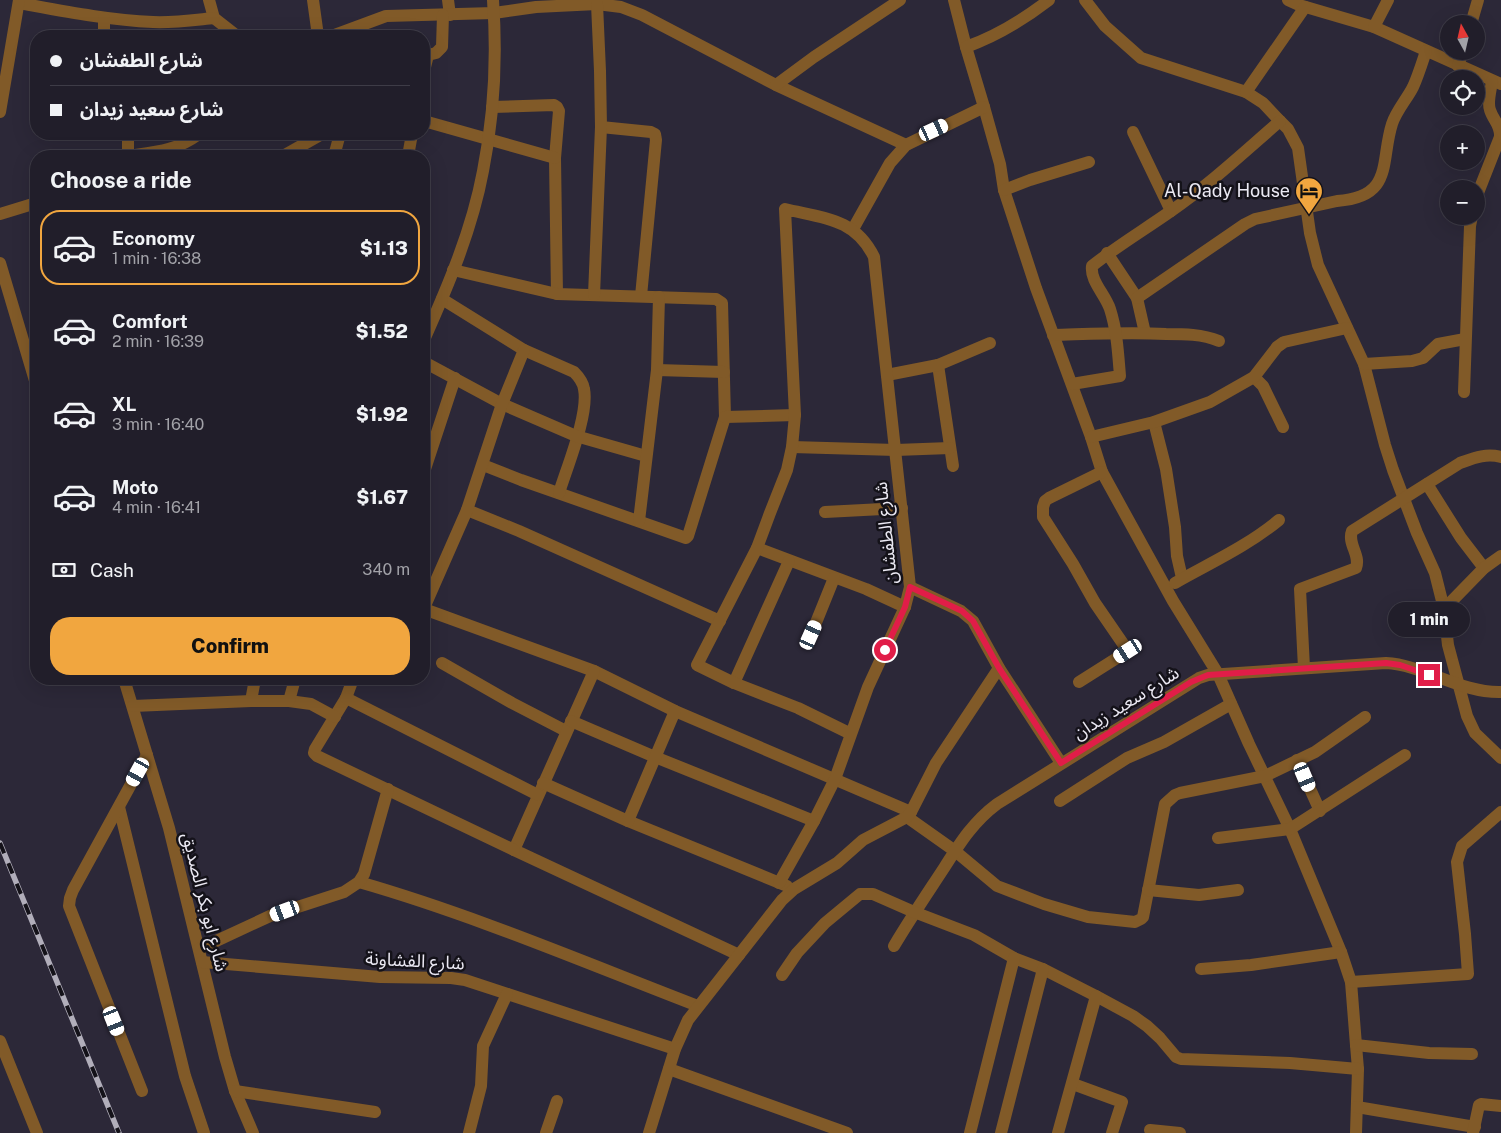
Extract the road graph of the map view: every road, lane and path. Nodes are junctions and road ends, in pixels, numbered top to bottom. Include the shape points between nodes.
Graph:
1 (209, 0) edge
2 (313, 0) edge
3 (448, 0) edge
4 (492, 0) edge
5 (900, 0) edge
6 (954, 0) edge
7 (1049, 0) edge
8 (1085, 0) edge
9 (1288, 0) edge
10 (1388, 0) edge
11 (1478, 0) edge
12 (19, 2) edge
13 (581, 2) edge
14 (597, 4) junction
15 (1305, 7) junction
16 (494, 13) junction
17 (1474, 15) edge
18 (447, 16) junction
19 (104, 18) junction
20 (214, 18) junction
21 (1374, 27) junction
22 (104, 30) edge
23 (229, 30) edge
24 (317, 30) edge
25 (349, 30) edge
26 (966, 47) junction
27 (1426, 51) junction
28 (430, 54) edge
29 (1460, 60) edge
30 (1458, 66) junction
31 (1497, 83) edge
32 (776, 85) junction
33 (1246, 92) junction
34 (984, 106) junction
35 (492, 107) junction
36 (0, 112) edge
37 (1280, 120) junction
38 (430, 123) edge
39 (601, 127) junction
40 (1133, 132) dead end
41 (488, 138) junction
42 (191, 140) edge
43 (311, 140) edge
44 (906, 144) junction
45 (169, 150) edge
46 (294, 150) edge
47 (556, 158) junction
48 (1089, 162) dead end
49 (1483, 180) edge
50 (1004, 190) junction
51 (30, 205) edge
52 (1306, 208) junction
53 (1171, 211) junction
54 (0, 214) edge
55 (1470, 225) edge
56 (853, 229) junction
57 (1107, 253) junction
58 (0, 263) edge
59 (454, 270) junction
60 (556, 294) junction
61 (594, 295) junction
62 (641, 296) junction
63 (659, 297) junction
64 (1137, 298) junction
65 (442, 299) junction
66 (430, 326) edge
67 (1347, 328) junction
68 (1145, 333) junction
69 (1117, 334) junction
70 (1053, 335) junction
71 (1465, 339) junction
72 (1219, 341) dead end
73 (990, 343) dead end
74 (30, 346) edge
75 (524, 350) junction
76 (1364, 364) junction
77 (430, 365) edge
78 (938, 365) junction
79 (658, 370) junction
80 (724, 372) junction
81 (887, 375) junction
82 (1254, 377) junction
83 (455, 378) junction
84 (1072, 384) junction
85 (1464, 392) dead end
86 (502, 404) junction
87 (795, 415) junction
88 (725, 417) junction
89 (1154, 422) junction
90 (1283, 426) dead end
91 (576, 436) junction
92 (1091, 437) junction
93 (792, 447) junction
94 (950, 448) junction
95 (896, 450) junction
96 (430, 454) edge
97 (646, 456) junction
98 (1501, 457) edge
99 (482, 465) junction
100 (953, 466) dead end
101 (1102, 472) junction
102 (1427, 484) junction
103 (559, 493) junction
104 (1404, 498) junction
105 (902, 508) junction
106 (467, 510) junction
107 (825, 512) dead end
108 (639, 520) junction
109 (1279, 520) dead end
110 (756, 548) junction
111 (1501, 556) edge
112 (789, 560) junction
113 (1484, 568) junction
114 (834, 578) junction
115 (1182, 578) junction
116 (910, 587) junction
117 (1165, 588) junction
118 (430, 595) edge
119 (905, 607) junction
120 (1444, 610) junction
121 (430, 611) edge
122 (720, 620) junction
123 (811, 635) dead end
124 (442, 663) dead end
125 (999, 668) junction
126 (1304, 668) junction
127 (594, 671) junction
128 (1218, 674) junction
129 (1079, 682) dead end
130 (734, 683) junction
131 (1458, 684) junction
132 (126, 685) edge
133 (255, 685) edge
134 (293, 685) edge
135 (350, 685) edge
136 (1501, 692) edge
137 (346, 698) junction
138 (251, 700) junction
139 (289, 701) junction
140 (1232, 704) junction
141 (132, 706) junction
142 (675, 711) junction
143 (334, 716) junction
144 (1365, 717) dead end
145 (569, 726) junction
146 (851, 734) junction
147 (147, 755) junction
148 (1405, 755) dead end
149 (655, 757) junction
150 (1501, 758) edge
151 (1297, 760) junction
152 (1061, 763) junction
153 (1265, 776) junction
154 (835, 779) junction
155 (388, 789) junction
156 (541, 789) junction
157 (1060, 801) dead end
158 (119, 807) junction
159 (1320, 811) junction
160 (1501, 812) edge
161 (909, 814) junction
162 (628, 821) junction
163 (814, 821) junction
164 (1290, 829) junction
165 (1218, 838) dead end
166 (514, 850) junction
167 (955, 851) junction
168 (359, 882) junction
169 (779, 884) junction
170 (794, 889) junction
171 (1148, 890) junction
172 (1238, 890) dead end
173 (914, 912) junction
174 (894, 946) dead end
175 (1342, 952) junction
176 (201, 955) junction
177 (739, 955) junction
178 (1014, 958) junction
179 (1201, 969) dead end
180 (1043, 970) junction
181 (782, 975) dead end
182 (1351, 982) junction
183 (507, 994) junction
184 (1096, 996) junction
185 (698, 1006) junction
186 (0, 1041) edge
187 (1356, 1045) junction
188 (675, 1050) junction
189 (1472, 1054) dead end
190 (669, 1069) junction
191 (1358, 1069) junction
192 (1073, 1084) junction
193 (235, 1091) junction
194 (142, 1092) dead end
195 (557, 1101) dead end
196 (1501, 1106) edge
197 (1357, 1107) junction
198 (375, 1112) dead end
199 (1150, 1130) dead end
200 (1474, 1130) edge
201 (37, 1133) edge
202 (204, 1133) edge
203 (253, 1133) edge
204 (469, 1133) edge
205 (546, 1133) edge
206 (649, 1133) edge
207 (847, 1133) edge
208 (970, 1133) edge
209 (1001, 1133) edge
210 (1058, 1133) edge
211 (1112, 1133) edge
212 (1180, 1133) edge
213 (1356, 1133) edge

1 - 20 street
2 - 24 street
3 - 18 street
4 - 16 street
5 - 32 street
6 - 26 street
7 - 26 street via 1024,19
8 - 33 street via 1105,26 1141,58
9 - 15 street
10 - 21 street
11 - 17 street
12 - 19 street
12 - 36 street
13 - 14 street
13 - 16 street
14 - 32 street via 621,7 642,15
14 - 39 street
15 - 21 street
15 - 33 street
16 - 18 street
16 - 35 street
18 - 25 street via 386,16
18 - 28 street via 442,47
19 - 20 street via 152,22
19 - 22 street
20 - 23 street
21 - 27 street
26 - 34 street
27 - 30 street
27 - 52 street via 1413,86 1392,123 1384,172 1376,186 1362,196
29 - 30 street
30 - 31 street
31 - 49 street via 1489,105 1501,130 1500,137
32 - 44 street
33 - 37 street
34 - 44 street
34 - 50 street
35 - 41 street
35 - 47 street via 558,107
37 - 52 street via 1298,148
37 - 53 street via 1217,177
38 - 41 street
39 - 61 street
39 - 62 street via 655,134
40 - 53 street
41 - 47 street
41 - 59 street via 474,208
42 - 45 street
43 - 46 street
44 - 56 street via 890,163
47 - 60 street
48 - 50 street
50 - 70 street
51 - 54 street
52 - 64 street via 1245,224
52 - 67 street via 1318,265
53 - 57 street
55 - 71 street
56 - 81 street, شارع الطفشان via 874,257
56 - 87 street, شارع الطفشان via 831,219 786,209
57 - 64 street
57 - 69 street via 1091,269 1109,306
58 - 74 street
59 - 60 street
59 - 65 street
60 - 61 street
61 - 62 street
62 - 63 street
63 - 79 street
63 - 80 street via 716,299 722,303
64 - 68 street
65 - 66 street
65 - 75 street
67 - 76 street
67 - 82 street via 1284,342
68 - 69 street
68 - 72 street via 1194,335
69 - 70 street
69 - 84 street via 1120,376
70 - 84 street
71 - 76 street via 1438,344 1423,358 1412,361
71 - 85 street
73 - 78 street
75 - 86 street
75 - 91 street via 574,372 580,378 585,398
76 - 104 street via 1385,445
77 - 83 street
78 - 81 street
78 - 94 street
79 - 80 street
79 - 97 street
80 - 88 street
81 - 95 street, شارع الطفشان
82 - 89 street via 1210,402
82 - 90 street via 1263,386
83 - 86 street
83 - 96 street
84 - 92 street
86 - 91 street
86 - 99 street
87 - 88 street
87 - 93 street
88 - 108 street via 688,536 682,537
89 - 92 street
89 - 115 street via 1166,469
91 - 97 street
91 - 103 street
92 - 101 street
93 - 95 street
93 - 110 street via 787,470
94 - 95 street
94 - 100 street
95 - 105 street, شارع الطفشان
97 - 108 street
98 - 102 street via 1479,456 1451,468
99 - 103 street
99 - 106 street
101 - 117 street
101 - 129 street via 1049,498 1043,507 1043,517 1128,651
102 - 104 street
102 - 113 street
103 - 108 street
104 - 120 street via 1435,573
104 - 126 street via 1352,532 1351,540 1358,560 1356,568 1300,589
105 - 107 street
105 - 116 street, شارع الطفشان
106 - 118 street
106 - 122 street
109 - 115 street via 1238,550
110 - 112 street
110 - 122 street
111 - 113 street
112 - 114 street
112 - 130 street
113 - 120 street
114 - 119 street
114 - 123 street
115 - 117 street
116 - 119 street, شارع الطفشان
116 - 125 street via 967,614
117 - 128 street
119 - 146 street, شارع الطفشان via 868,687
120 - 131 street via 1448,646
121 - 127 street
122 - 130 street via 697,665
124 - 145 street via 512,703
125 - 152 street
125 - 161 street via 936,763
126 - 128 street, شارع سعيد زيدان
126 - 131 street, شارع سعيد زيدان via 1392,663
127 - 142 street
127 - 145 street
128 - 140 street
128 - 152 street, شارع سعيد زيدان via 1191,682
130 - 146 street via 798,708
131 - 136 street, شارع سعيد زيدان via 1476,690
131 - 150 street via 1475,733
132 - 141 street, شارع ابو بكر الصديق
133 - 138 street
134 - 139 street
135 - 137 street
137 - 143 street
137 - 156 street
138 - 139 street
138 - 141 street
139 - 143 street via 311,704
140 - 153 street
140 - 157 street via 1164,742 1127,758
141 - 147 street, شارع ابو بكر الصديق
142 - 149 street
142 - 154 street
143 - 155 street via 314,753
144 - 151 street via 1315,752
145 - 149 street
145 - 156 street
146 - 154 street, شارع الطفشان
147 - 158 street
147 - 176 street, شارع ابو بكر الصديق
148 - 159 street
149 - 162 street
149 - 163 street
151 - 153 street
151 - 159 street
152 - 167 street, شارع سعيد زيدان via 985,813
153 - 164 street
153 - 171 street via 1180,793 1170,798 1165,804
154 - 161 street
154 - 163 street, شارع الطفشان
155 - 166 street
155 - 168 street
156 - 162 street
156 - 166 street
158 - 194 street via 73,890 69,906
158 - 202 street via 185,1076
159 - 164 street
160 - 182 street via 1462,846 1457,862 1468,974
161 - 167 street
161 - 170 street via 871,835 836,863
162 - 169 street
163 - 169 street, شارع الطفشان
164 - 165 street
164 - 175 street
166 - 177 street
167 - 171 street via 997,886 1088,917 1138,922 1143,917
167 - 173 street, شارع سعيد زيدان
168 - 176 street via 344,892 270,916
168 - 185 street via 467,917
169 - 170 street
170 - 177 street
171 - 172 street via 1199,895
173 - 174 street, شارع سعيد زيدان
173 - 178 street via 974,935
173 - 181 street via 873,894 860,894 825,923
175 - 179 street
175 - 182 street
176 - 183 street, شارع الفشاونة via 380,978 451,978
176 - 193 street, شارع ابو بكر الصديق
177 - 185 street
178 - 180 street
178 - 208 street
180 - 184 street
180 - 209 street
182 - 187 street
183 - 188 street, شارع الفشاونة
183 - 204 street via 483,1046 482,1086
184 - 191 street via 1147,1026 1181,1059
184 - 192 street
185 - 188 street
186 - 201 street
187 - 189 street
187 - 191 street
188 - 190 street
190 - 206 street
190 - 207 street
191 - 197 street
192 - 210 street
192 - 211 street via 1122,1102
193 - 198 street
193 - 203 street, شارع ابو بكر الصديق
195 - 205 street
196 - 200 street via 1479,1105
197 - 200 street
197 - 213 street
199 - 212 street

